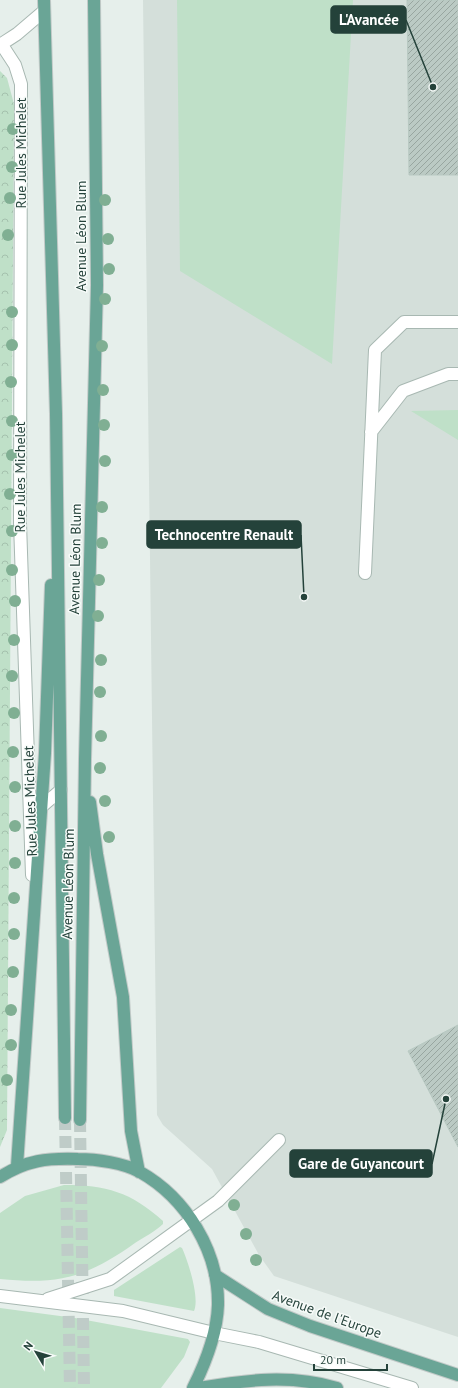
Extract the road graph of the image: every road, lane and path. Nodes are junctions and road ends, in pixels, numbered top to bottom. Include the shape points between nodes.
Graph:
1 (94, 0) edge
2 (44, 5) edge
3 (1, 46) edge
4 (458, 322) edge
5 (458, 374) edge
6 (56, 414) junction
7 (371, 432) junction
8 (365, 573) dead end
9 (85, 759) junction
10 (61, 790) junction
11 (42, 807) junction
12 (34, 913) junction
13 (65, 1118) tunnel mouth
14 (80, 1120) tunnel mouth
15 (279, 1140) dead end
16 (17, 1166) junction
17 (139, 1172) junction
18 (0, 1177) edge
19 (192, 1220) junction
20 (215, 1275) junction
21 (0, 1296) edge
22 (45, 1300) junction
23 (214, 1333) junction
24 (458, 1375) edge
25 (193, 1388) edge
26 (199, 1388) edge
27 (337, 1388) edge
28 (412, 1388) edge

1 - 9 main road, Avenue Léon Blum via 97,285
2 - 3 street, Rue Jules Michelet
2 - 6 main road, Avenue Léon Blum
3 - 12 street, Rue Jules Michelet via 15,65 21,84 20,523
4 - 7 street via 404,322 375,350
5 - 7 street via 448,374 403,391
6 - 10 main road, Avenue Léon Blum
6 - 11 main road
7 - 8 street
9 - 14 main road, Avenue Léon Blum
9 - 17 main road via 97,854 123,997 131,1131
10 - 11 street
10 - 13 main road, Avenue Léon Blum
11 - 12 main road
12 - 16 main road
15 - 19 street via 218,1201
16 - 17 main road via 52,1158 98,1159
16 - 18 main road
17 - 19 main road via 170,1195
19 - 20 main road via 206,1246
19 - 22 street via 110,1279
20 - 23 main road via 218,1304
20 - 24 main road, Avenue de l'Europe via 268,1309 289,1318
21 - 22 street
22 - 23 street via 123,1311
23 - 25 main road
23 - 28 street via 260,1342
26 - 27 main road via 238,1381 282,1379

